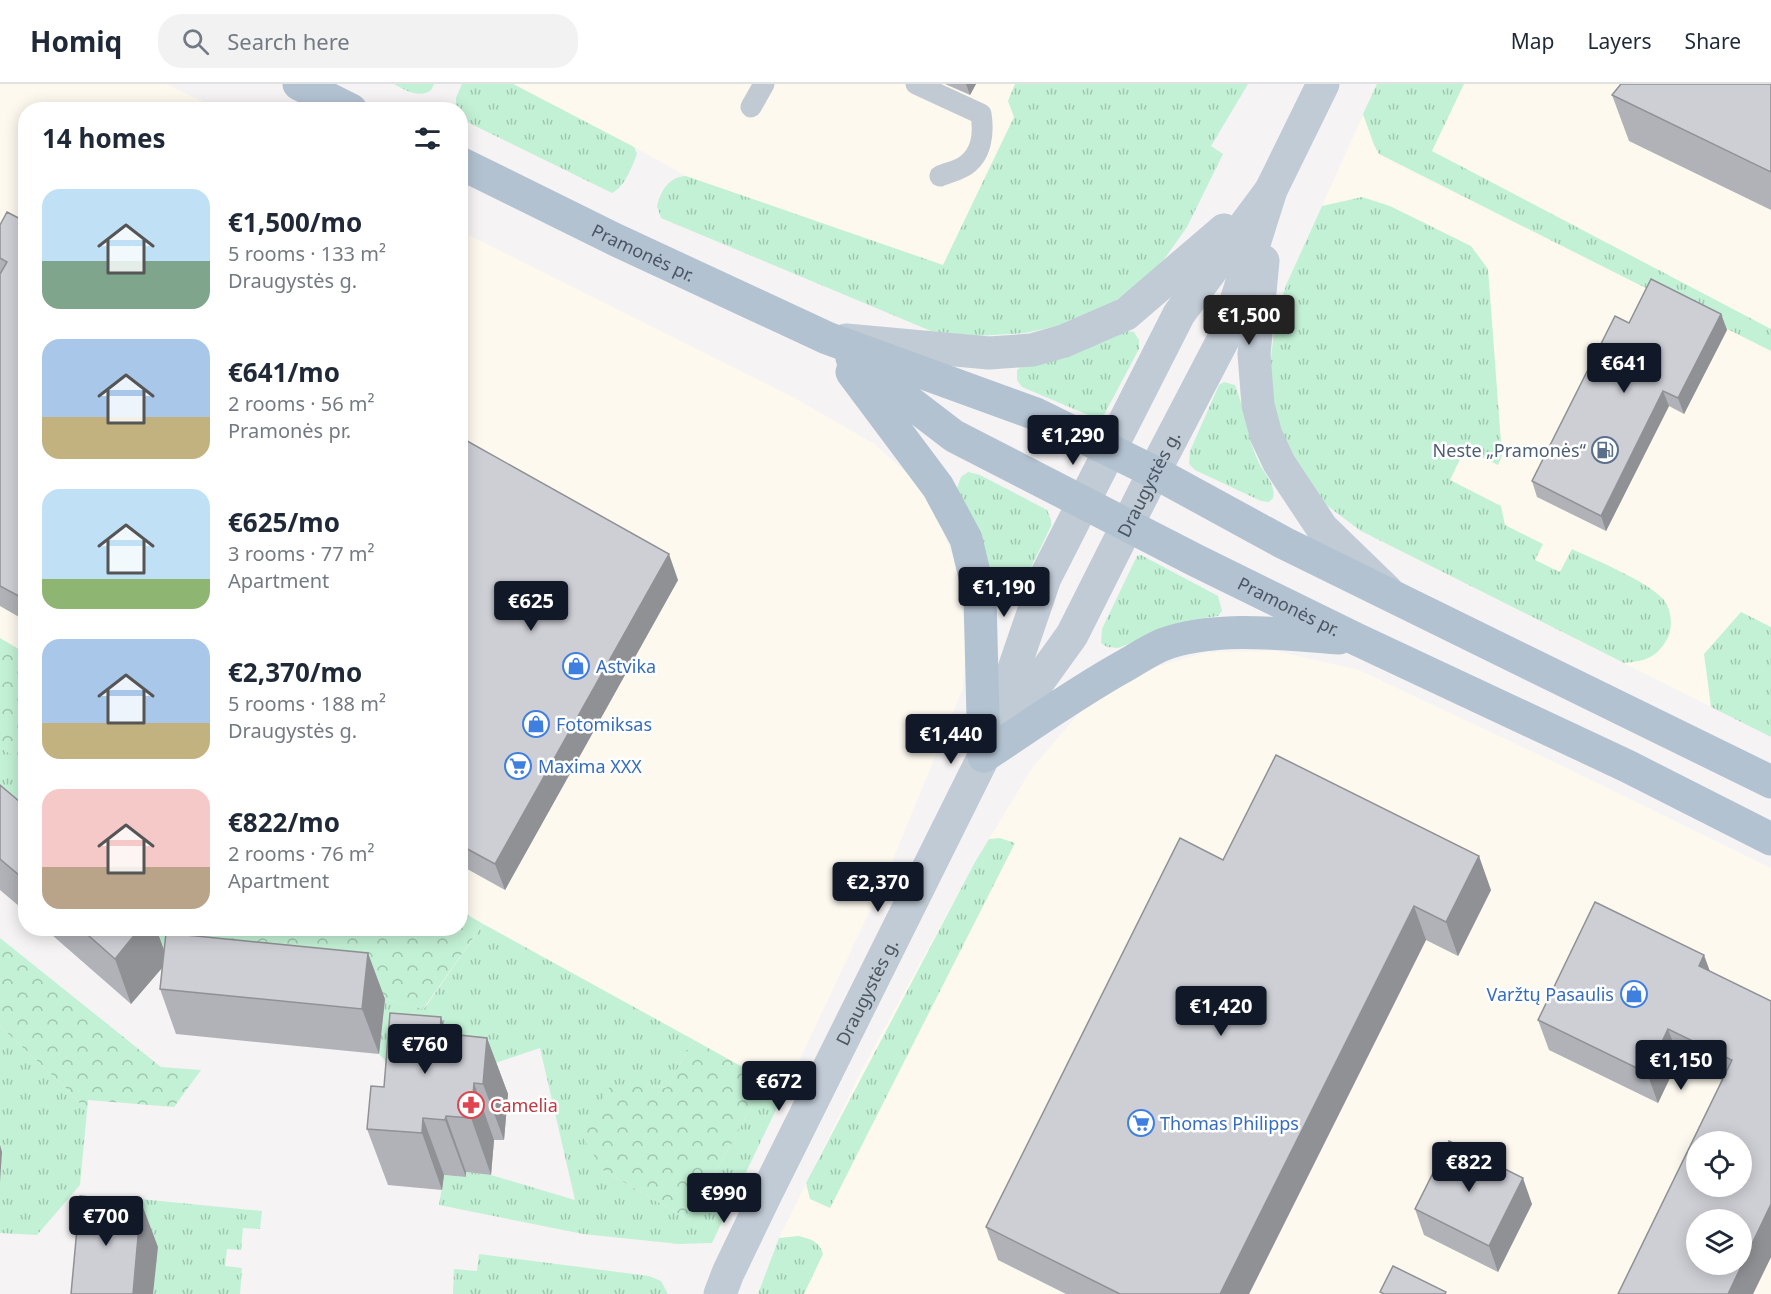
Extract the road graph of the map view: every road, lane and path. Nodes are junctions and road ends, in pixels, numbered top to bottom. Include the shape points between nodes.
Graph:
1 (299, 84) edge
2 (764, 84) edge
3 (916, 84) edge
4 (1323, 84) edge
5 (335, 102) edge
6 (751, 107) dead end
7 (468, 167) edge
8 (940, 176) dead end
9 (1271, 190) junction
10 (827, 338) junction
11 (1109, 450) junction
12 (1154, 472) junction
13 (1083, 504) junction
14 (1128, 525) junction
15 (1392, 596) junction
16 (1356, 639) junction
17 (984, 756) junction
18 (1771, 782) edge
19 (1771, 839) edge
20 (720, 1294) edge

1 - 5 main road
2 - 6 lane
3 - 8 lane via 981,114 979,149 965,166
4 - 9 main road, Draugystės g.
7 - 10 main road, Pramonės pr.
9 - 10 main road via 1126,314 1064,341 1032,350 988,353
9 - 11 main road, Draugystės g. via 1179,314
9 - 12 main road, Draugystės g. via 1225,336
9 - 15 main road via 1254,354 1258,405 1266,435 1279,463 1322,528
10 - 11 main road, Pramonės pr. via 1036,414
10 - 13 main road, Pramonės pr. via 954,436
10 - 17 main road via 938,487 966,539 980,598
11 - 12 main road, Pramonės pr.
11 - 13 main road, Draugystės g.
12 - 14 main road, Draugystės g.
12 - 15 main road, Pramonės pr.
13 - 14 main road, Pramonės pr.
13 - 17 main road, Draugystės g. via 1045,578
14 - 16 main road, Pramonės pr.
14 - 17 main road, Draugystės g. via 1072,635
15 - 18 main road, Pramonės pr.
16 - 17 main road via 1223,633 1162,645 1101,679
16 - 19 main road, Pramonės pr. via 1627,766
17 - 20 main road, Draugystės g.

